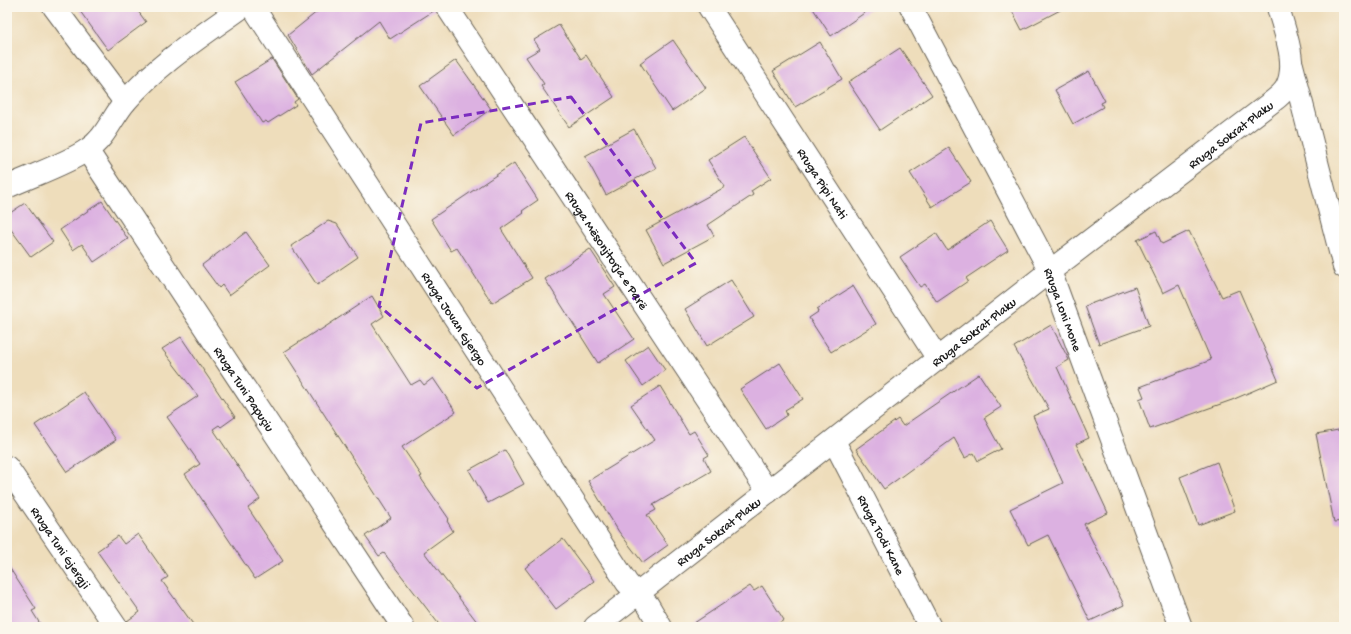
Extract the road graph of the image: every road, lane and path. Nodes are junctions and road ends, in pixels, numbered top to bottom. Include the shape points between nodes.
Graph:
1 (54, 7) edge
2 (242, 7) edge
3 (253, 7) edge
4 (447, 7) edge
5 (709, 7) edge
6 (911, 7) edge
7 (1278, 7) edge
8 (1290, 56) junction
9 (125, 102) junction
10 (87, 150) junction
11 (7, 187) edge
12 (1344, 267) edge
13 (1050, 271) junction
14 (938, 358) junction
15 (834, 441) junction
16 (7, 467) edge
17 (768, 492) junction
18 (638, 595) junction
19 (116, 627) edge
20 (403, 627) edge
21 (595, 627) edge
22 (661, 627) edge
23 (930, 627) edge
24 (1181, 627) edge

1 - 9 street
2 - 9 street via 190,44
3 - 18 street, Rruga Jovan Gjergo via 627,583
4 - 17 street, Rruga Mësonjtorja e Parë
5 - 14 street, Rruga Pipi Nati
6 - 13 street, Rruga Loni Mone
7 - 8 street, Rruga Sokrat Plaku
8 - 12 street
8 - 13 street, Rruga Sokrat Plaku via 1291,74 1285,89 1273,102
9 - 10 street via 106,133
10 - 11 street
10 - 20 street, Rruga Tuni Papuçiu
13 - 14 street, Rruga Sokrat Plaku
13 - 24 street, Rruga Loni Mone
14 - 15 street, Rruga Sokrat Plaku
15 - 17 street, Rruga Sokrat Plaku
15 - 23 street, Rruga Todi Kane
16 - 19 street, Rruga Tuni Gjergji
17 - 18 street, Rruga Sokrat Plaku
18 - 21 street, Rruga Sokrat Plaku
18 - 22 street, Rruga Jovan Gjergo via 648,605

